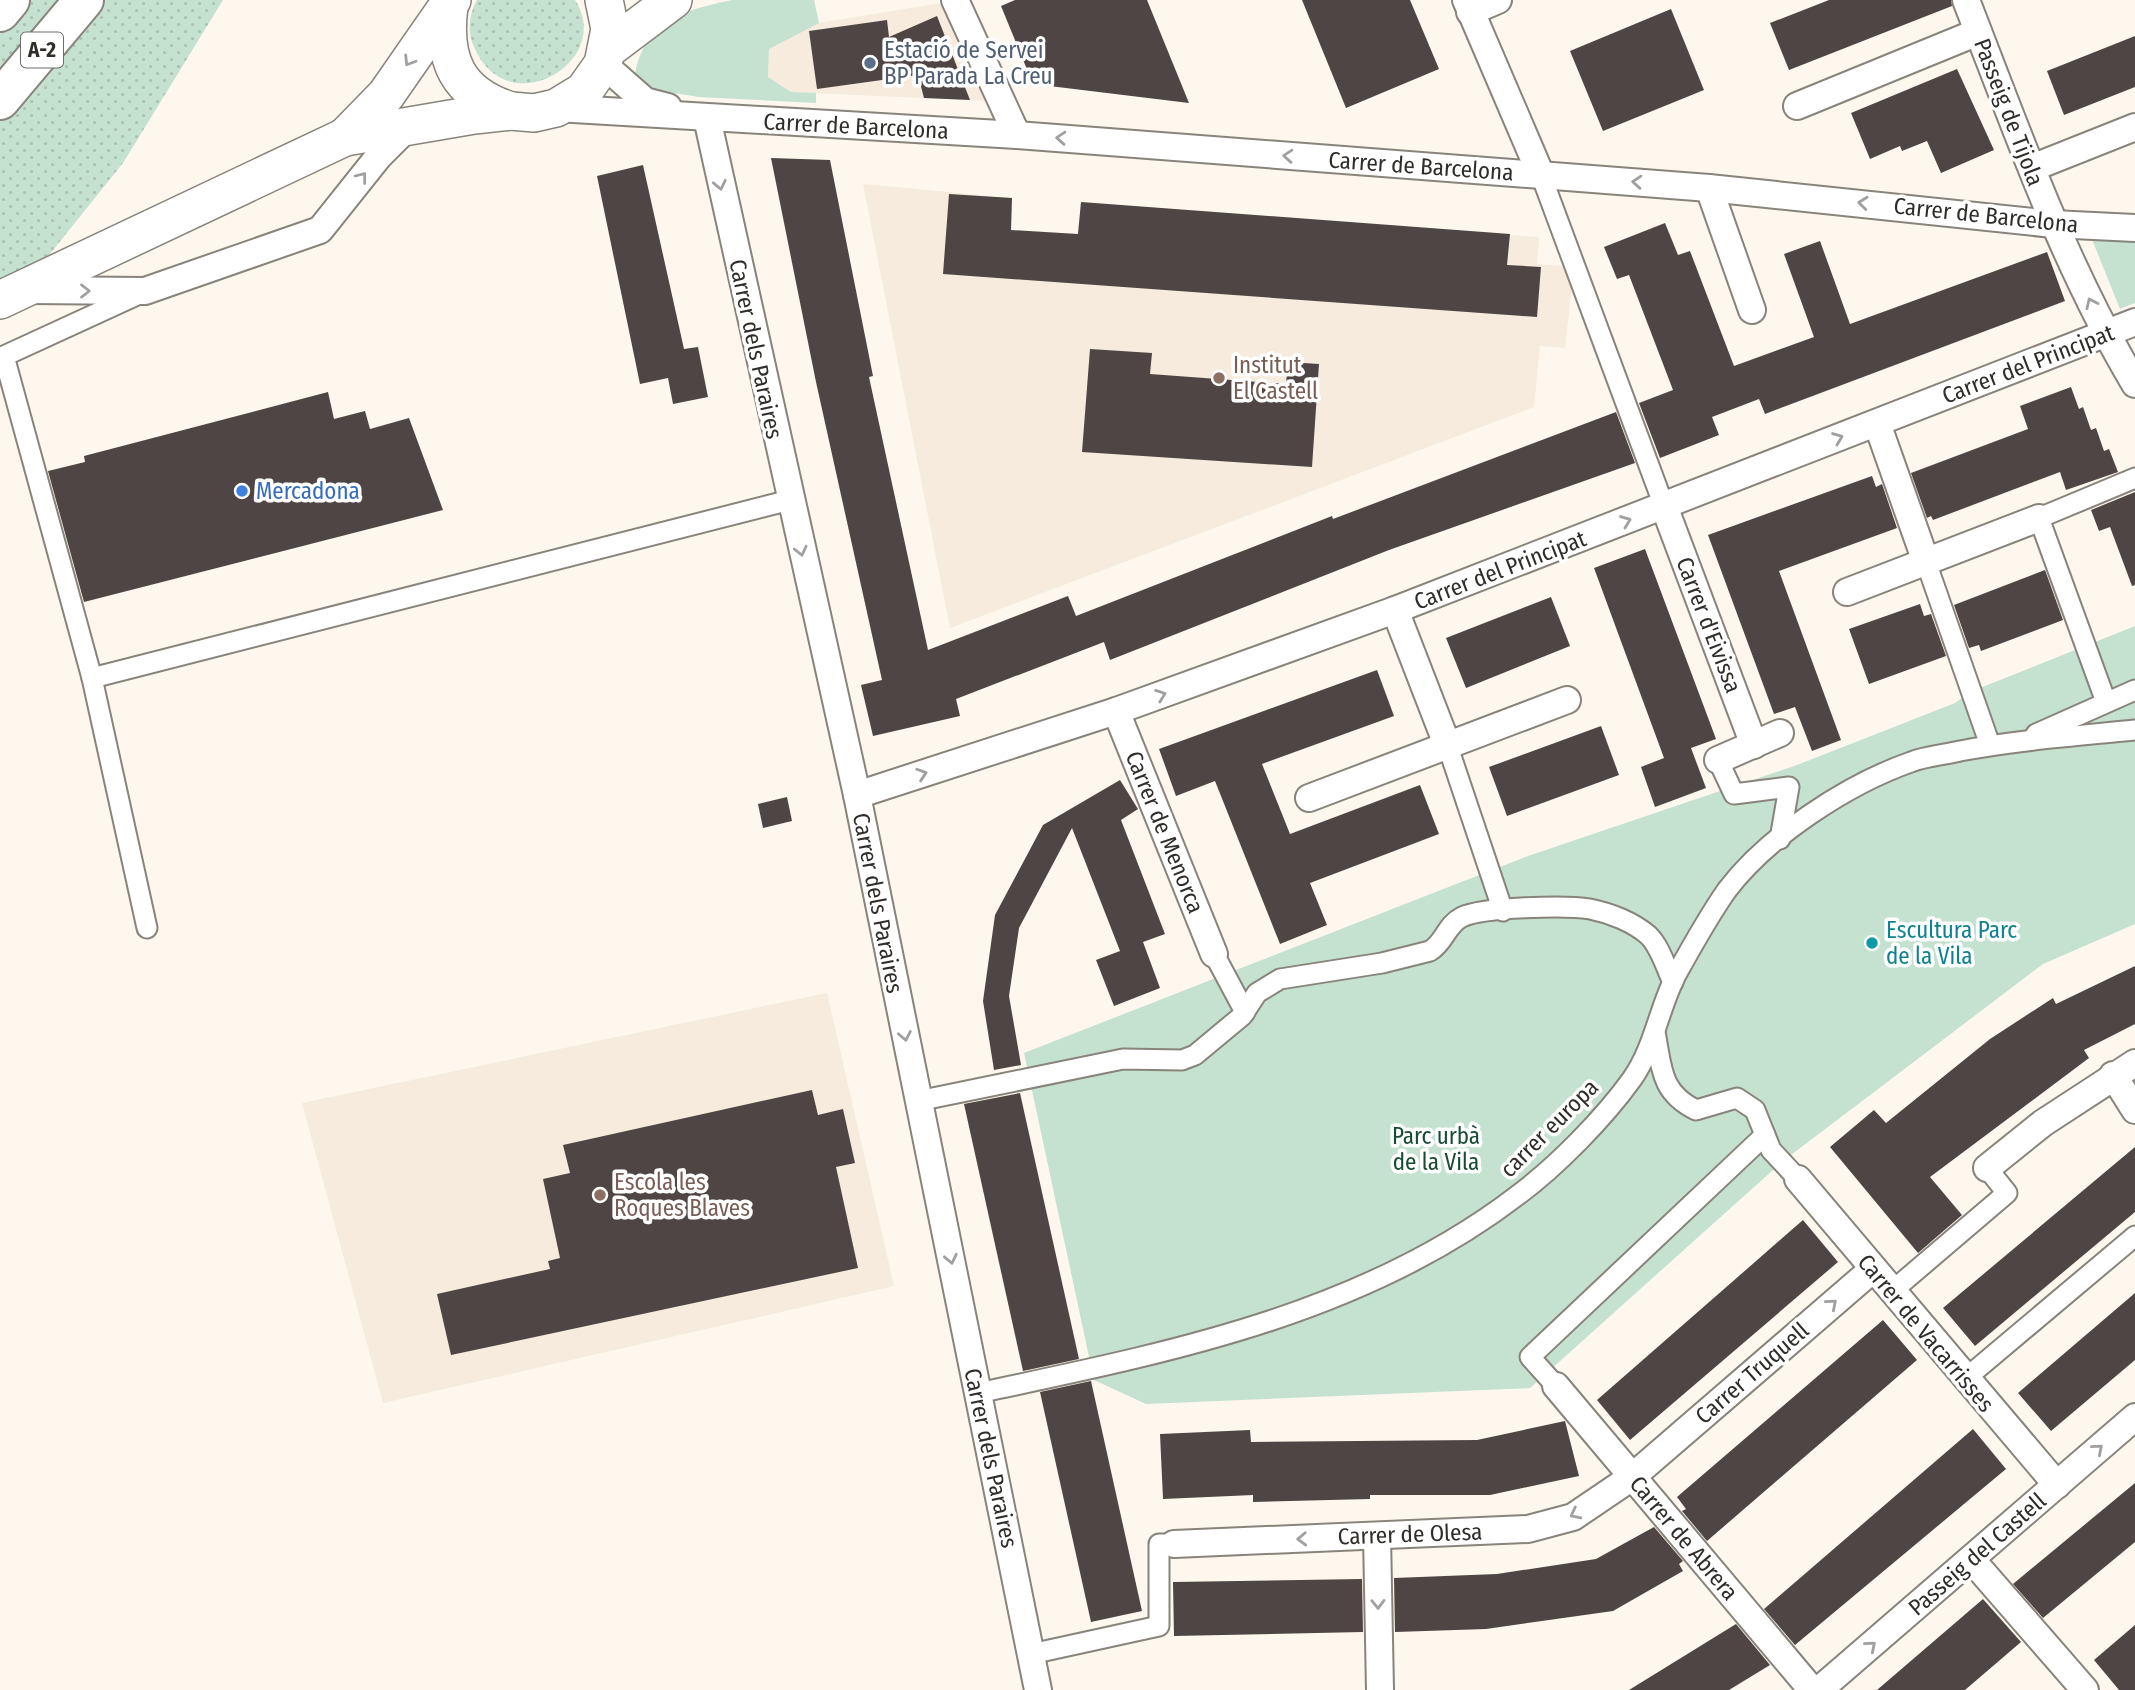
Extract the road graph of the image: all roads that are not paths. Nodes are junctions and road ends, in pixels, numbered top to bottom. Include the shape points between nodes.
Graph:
1 (10, 0) edge
2 (83, 0) edge
3 (604, 0) edge
4 (673, 0) edge
5 (955, 0) edge
6 (1498, 0) edge
7 (1966, 0) edge
8 (451, 3) edge
9 (1468, 6) edge
10 (0, 12) edge
11 (1978, 32) junction
12 (606, 57) junction
13 (0, 100) edge
14 (1797, 106) dead end
15 (556, 108) junction
16 (511, 111) junction
17 (707, 118) junction
18 (2135, 127) edge
19 (407, 128) junction
20 (1017, 135) junction
21 (345, 136) junction
22 (2032, 169) junction
23 (1541, 175) junction
24 (1709, 188) junction
25 (2053, 224) junction
26 (2135, 228) edge
27 (145, 291) junction
28 (8, 295) edge
29 (1752, 310) dead end
30 (2135, 322) edge
31 (2105, 335) junction
32 (2135, 384) edge
33 (1877, 423) junction
34 (2135, 478) edge
35 (790, 500) junction
36 (1664, 506) junction
37 (2039, 518) junction
38 (1926, 562) junction
39 (1847, 592) dead end
40 (1395, 610) junction
41 (92, 678) junction
42 (2135, 690) edge
43 (1567, 700) dead end
44 (2106, 702) junction
45 (1116, 711) junction
46 (2135, 730) edge
47 (1780, 733) dead end
48 (2026, 739) junction
49 (1754, 745) junction
50 (1990, 745) junction
51 (1448, 747) junction
52 (1718, 760) joint
53 (857, 795) junction
54 (1309, 798) dead end
55 (1780, 839) junction
56 (1503, 911) junction
57 (147, 928) dead end
58 (1214, 954) joint
59 (1673, 982) junction
60 (1245, 1012) junction
61 (1655, 1032) junction
62 (2124, 1069) edge
63 (918, 1101) junction
64 (2135, 1111) edge
65 (1765, 1135) junction
66 (1987, 1168) joint
67 (1798, 1180) joint
68 (2135, 1236) edge
69 (1872, 1270) junction
70 (1891, 1292) junction
71 (1965, 1379) junction
72 (1556, 1387) joint
73 (978, 1393) junction
74 (2135, 1417) edge
75 (1632, 1477) junction
76 (2057, 1485) junction
77 (1377, 1536) junction
78 (1174, 1544) joint
79 (1971, 1559) junction
80 (1031, 1654) junction
81 (1038, 1690) edge
82 (1380, 1690) edge
83 (1812, 1690) edge
84 (1819, 1690) edge
85 (2085, 1690) edge

1 - 10 highway, A-2
2 - 13 highway, A-2
3 - 12 main road via 609,21
4 - 12 main road
5 - 20 street
6 - 9 street
7 - 11 street, Passeig de Tijola
8 - 16 main road via 447,46 453,67 477,97
8 -> 21 main road via 386,95
9 - 23 street
11 - 14 street
11 - 22 street, Passeig de Tijola
12 - 15 main road via 584,91
12 - 17 street, Carrer de Barcelona via 645,101
15 - 16 main road via 534,113
15 - 17 street, Carrer de Barcelona
16 - 19 main road
17 - 20 street, Carrer de Barcelona
17 -> 35 street, Carrer dels Paraires
18 - 22 street
19 - 21 main road
27 -> 19 street via 320,230
23 -> 20 street, Carrer de Barcelona
21 - 28 main road
22 - 25 street, Passeig de Tijola
24 -> 23 street, Carrer de Barcelona
23 - 36 street
25 -> 24 street, Carrer de Barcelona
24 - 29 street
25 - 26 street, Carrer de Barcelona
31 -> 25 street, Passeig de Tijola
28 -> 27 street
27 - 41 street via 4,356
30 - 31 street, Carrer del Principat
31 - 32 street, Passeig de Tijola
31 - 33 street, Carrer del Principat
36 -> 33 street, Carrer del Principat
33 - 38 street
34 - 37 street
35 - 41 street
35 -> 53 street, Carrer dels Paraires
40 -> 36 street, Carrer del Principat
36 - 49 street, Carrer d'Eivissa
37 - 38 street
37 - 44 street
38 - 39 street
38 - 50 street
45 -> 40 street, Carrer del Principat
40 - 51 street
41 - 57 street
42 - 44 street
43 - 51 street
44 - 48 street
53 -> 45 street, Carrer del Principat
45 - 58 street, Carrer de Menorca
46 - 48 street
47 - 49 street
48 - 50 street, carrer europa
49 - 52 street
50 - 55 street, carrer europa via 1913,761 1860,784
51 - 54 street
51 - 56 street
52 - 55 street via 1734,794 1789,787
53 -> 63 street, Carrer dels Paraires
55 - 59 street, carrer europa via 1729,887
56 - 59 street via 1589,909 1627,921 1650,937
56 - 60 street via 1465,916 1447,929 1430,951 1280,978 1257,993
58 - 60 street
59 - 61 street, carrer europa
60 - 63 street via 1195,1055 1182,1060 1123,1059
61 - 65 street via 1667,1088 1678,1101 1696,1110 1737,1098 1755,1110
61 - 73 street, carrer europa via 1633,1078 1547,1169 1497,1210 1349,1294 1128,1362
62 - 64 street
62 - 66 street via 2043,1123
63 -> 73 street, Carrer dels Paraires
65 - 67 street via 1771,1150
65 - 72 street via 1530,1357
66 - 70 street via 2007,1194
67 - 69 street, Carrer de Vacarrisses
68 - 71 street
69 - 70 street, Carrer de Vacarrisses
75 -> 69 street, Carrer Truquell
70 - 71 street, Carrer de Vacarrisses
71 - 76 street, Carrer de Vacarrisses
72 - 75 street, Carrer de Abrera
73 - 80 street, Carrer dels Paraires
76 -> 74 street, Passeig del Castell
75 -> 77 street, Carrer de Olesa via 1573,1517 1528,1529
75 - 83 street, Carrer de Abrera
76 - 79 street, Passeig del Castell
77 -> 78 street, Carrer de Olesa
77 -> 82 street
78 - 80 street via 1159,1544 1159,1626
84 -> 79 street, Passeig del Castell
79 - 85 street
80 - 81 street, Carrer dels Paraires

